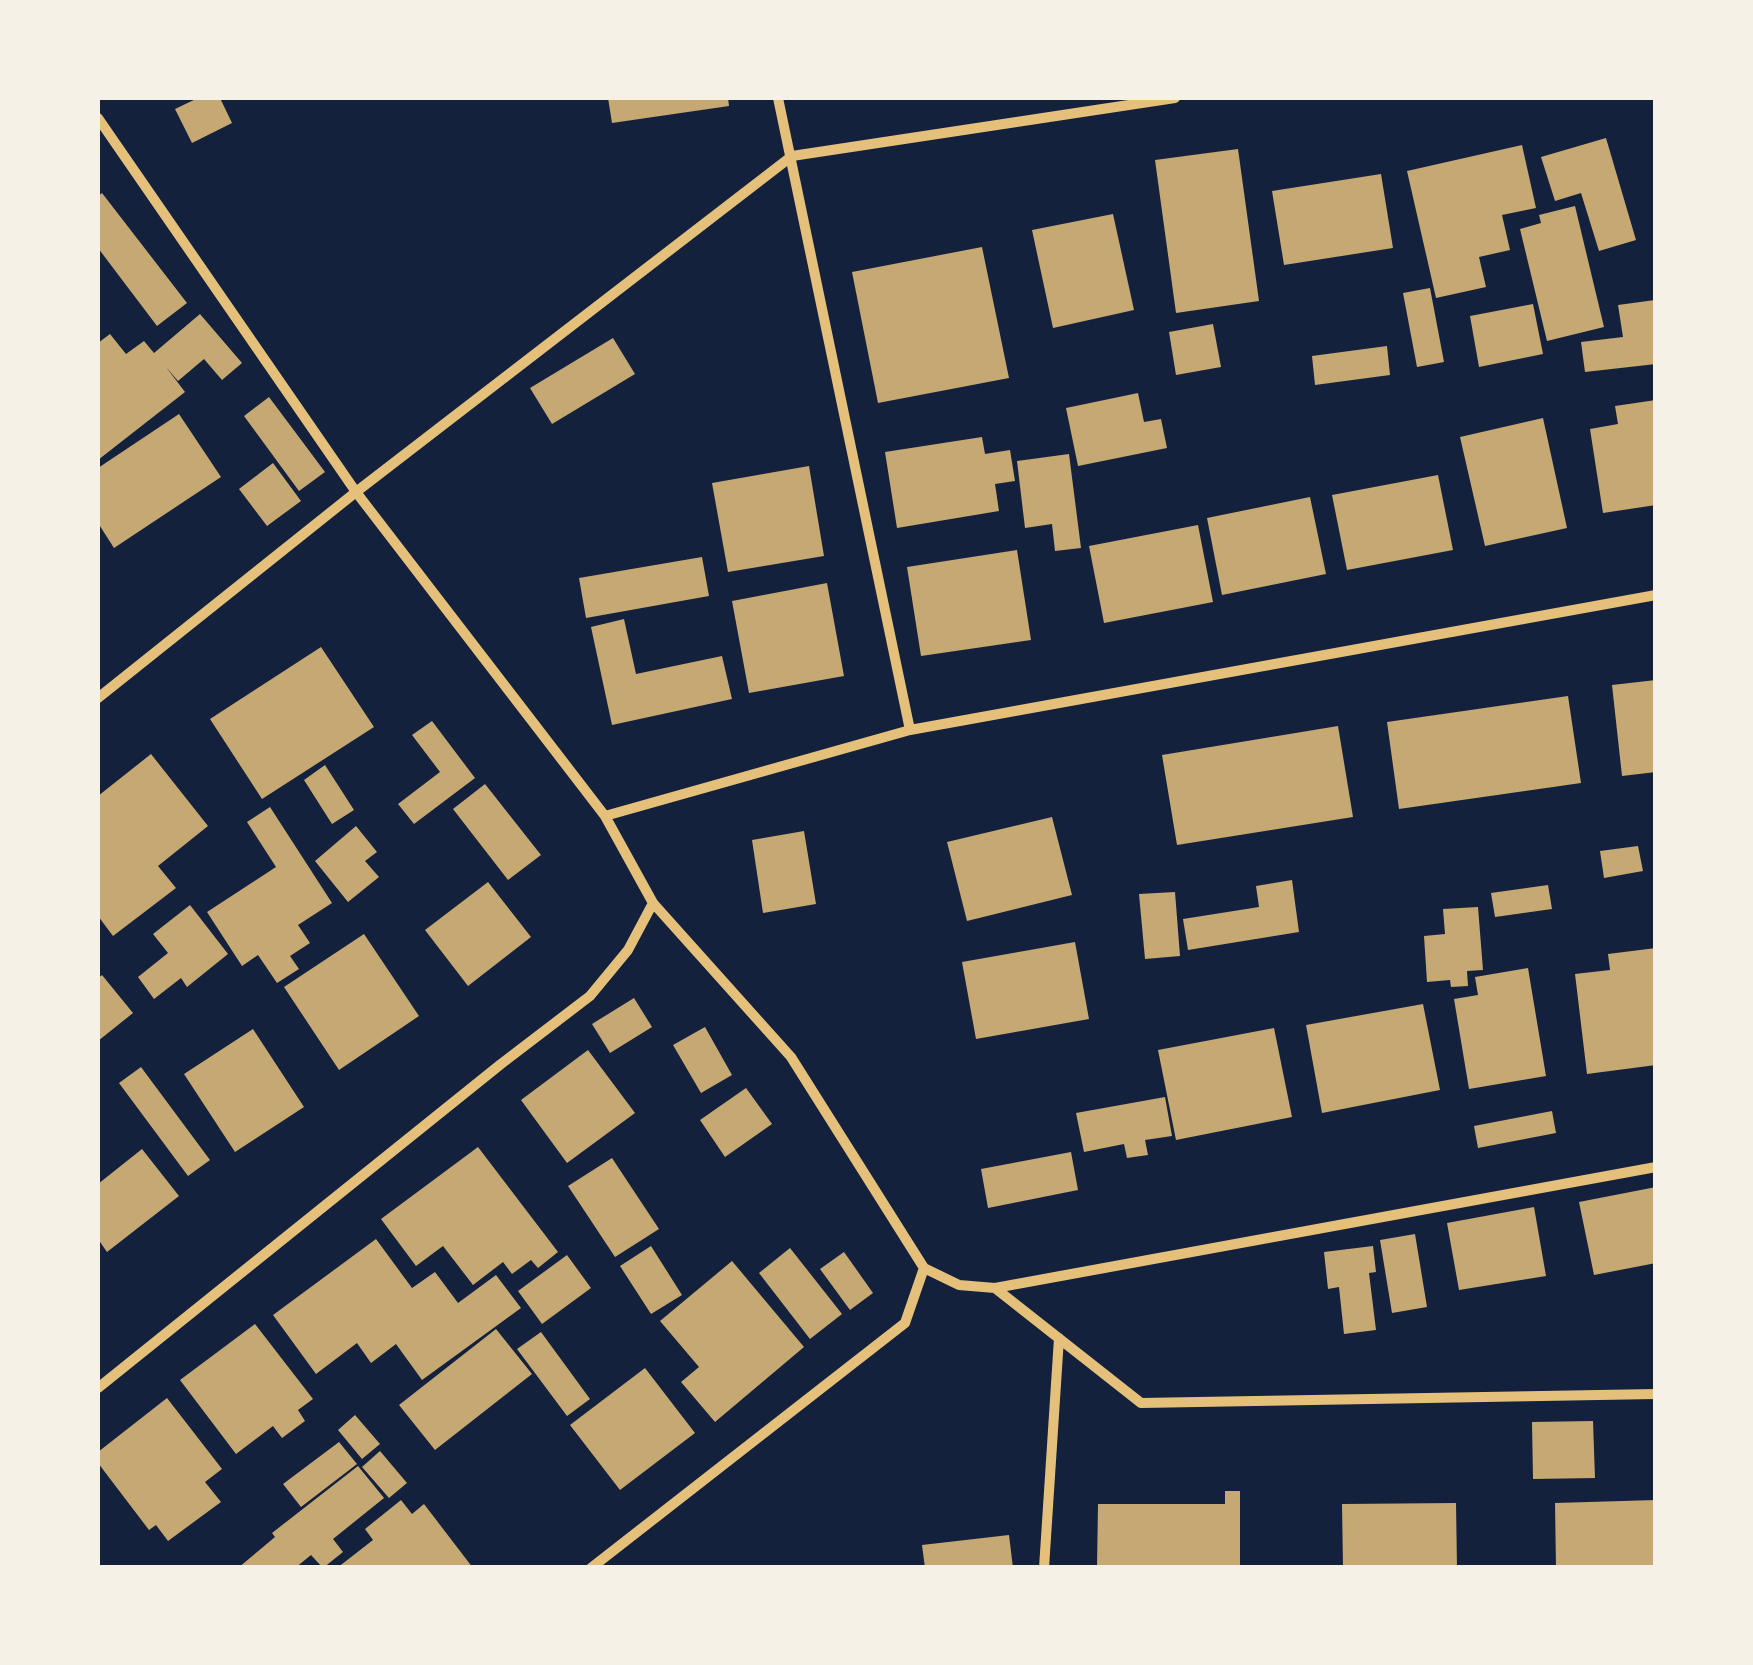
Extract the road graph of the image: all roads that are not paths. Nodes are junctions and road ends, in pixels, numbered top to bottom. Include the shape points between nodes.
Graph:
1 (778, 98) edge
2 (1174, 98) edge
3 (98, 118) edge
4 (792, 156) junction
5 (356, 492) junction
6 (1656, 595) edge
7 (98, 698) edge
8 (910, 730) junction
9 (605, 816) junction
10 (653, 903) junction
11 (1656, 1167) edge
12 (924, 1268) junction
13 (995, 1288) junction
14 (1060, 1338) junction
15 (98, 1388) edge
16 (1656, 1394) edge
17 (591, 1568) edge
18 (1044, 1568) edge

1 - 4 street
2 - 4 street
3 - 5 street
4 - 5 street
4 - 8 street
5 - 7 street
5 - 9 street
6 - 8 street
8 - 9 street
9 - 10 street
10 - 12 street via 791,1057
10 - 15 street via 628,950 590,996
11 - 13 street
12 - 13 street via 960,1284
12 - 17 street via 906,1323
13 - 14 street
14 - 16 street via 1141,1403
14 - 18 street

